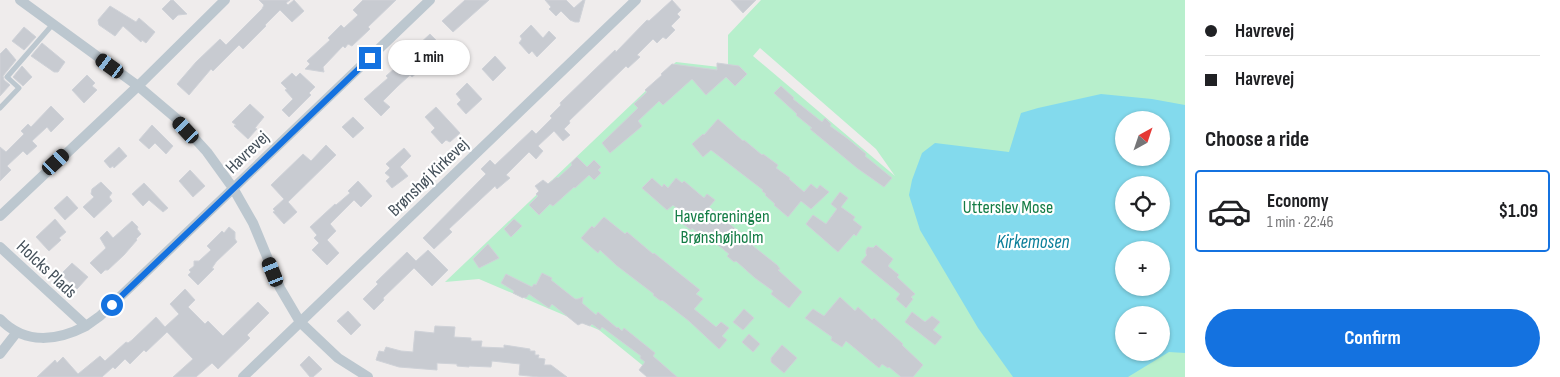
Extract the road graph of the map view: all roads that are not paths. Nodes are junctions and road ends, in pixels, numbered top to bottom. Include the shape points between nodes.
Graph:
1 (20, 0) edge
2 (225, 0) edge
3 (430, 0) edge
4 (636, 0) edge
5 (52, 24) junction
6 (138, 86) junction
7 (0, 108) edge
8 (233, 188) junction
9 (0, 216) edge
10 (0, 247) edge
11 (0, 319) edge
12 (300, 322) junction
13 (86, 326) junction
14 (17, 332) junction
15 (0, 354) edge
16 (243, 377) edge
17 (368, 377) edge

1 - 5 street
2 - 6 street
3 - 8 street, Havrevej
4 - 12 street, Brønshøj Kirkevej
5 - 6 street
5 - 7 lane via 7,77 18,88
6 - 8 street via 177,119
6 - 9 street
8 - 12 street via 253,223 280,288
8 - 13 street, Havrevej
10 - 13 street, Holcks Plads
11 - 14 street
12 - 16 street, Brønshøj Kirkevej
12 - 17 street via 338,358
13 - 14 street via 52,338
14 - 15 street

